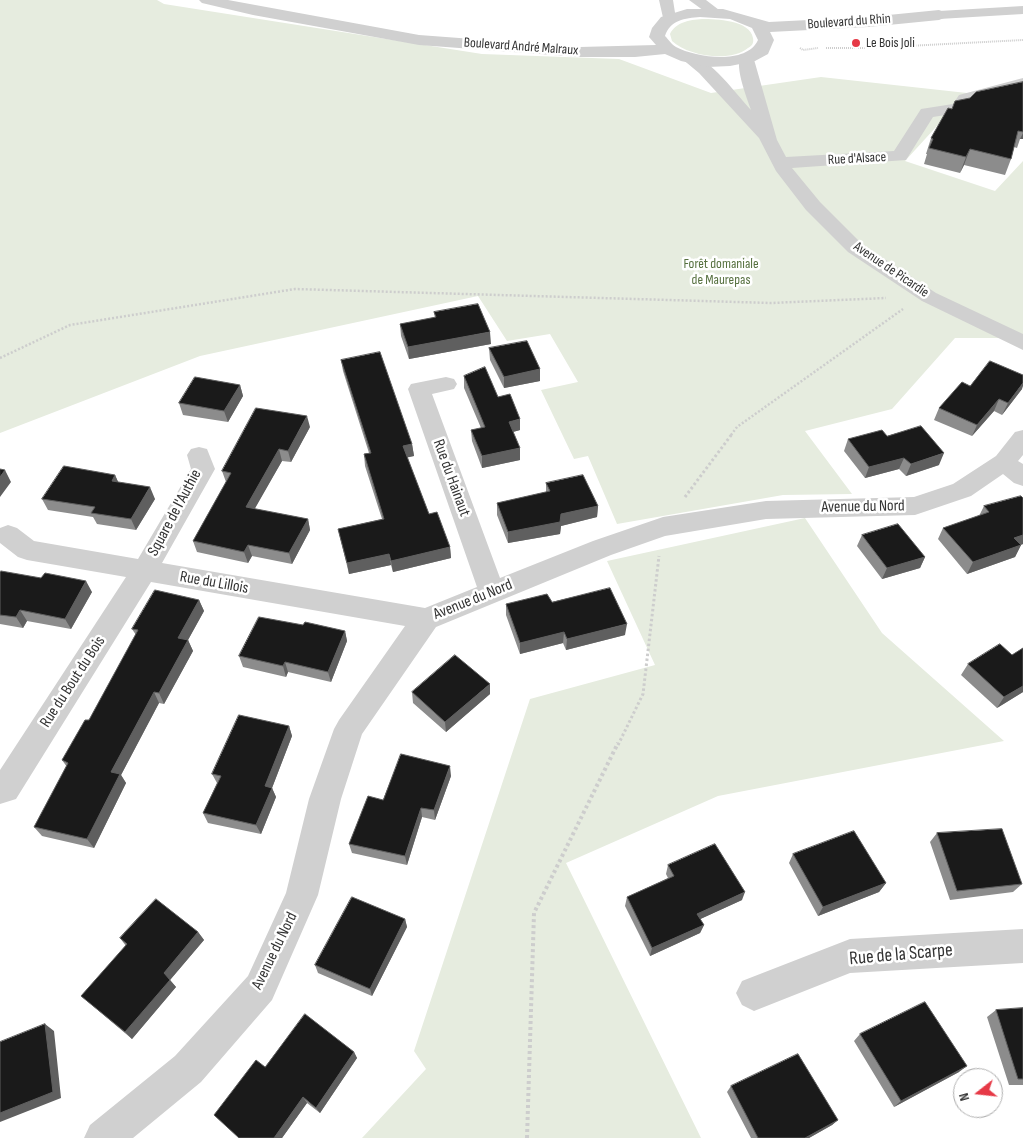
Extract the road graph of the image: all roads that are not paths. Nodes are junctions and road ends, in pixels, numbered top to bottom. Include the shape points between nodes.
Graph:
1 (207, 0) edge
2 (666, 0) edge
3 (696, 0) edge
4 (1023, 10) edge
5 (716, 13) junction
6 (939, 15) junction
7 (669, 19) junction
8 (759, 26) junction
9 (377, 32) junction
10 (592, 36) dead end
11 (817, 40) dead end
12 (666, 49) junction
13 (689, 58) junction
14 (747, 58) junction
15 (1023, 83) edge
16 (768, 140) junction
17 (780, 163) junction
18 (1023, 343) edge
19 (446, 384) dead end
20 (1023, 438) edge
21 (199, 455) dead end
22 (1014, 469) edge
23 (8, 535) dead end
24 (144, 570) junction
25 (492, 592) junction
26 (426, 619) junction
27 (0, 790) edge
28 (1023, 946) edge
29 (754, 992) dead end
30 (103, 1138) edge

1 - 9 street, Boulevard André Malraux
2 - 7 street
3 - 5 street
4 - 6 street, Boulevard du Rhin
5 - 7 street via 691,13
5 - 8 street via 741,17
6 - 8 street, Boulevard du Rhin via 868,22
6 - 11 street, Boulevard du Rhin via 860,34
7 - 12 street via 649,32
8 - 14 street via 772,47
9 - 10 street, Boulevard André Malraux via 513,38
9 - 12 street, Boulevard André Malraux via 420,40 580,52
12 - 13 street
13 - 14 street via 719,62
13 - 16 street, Avenue de Picardie via 705,70
14 - 16 street, Avenue de Picardie via 748,73
15 - 17 street, Rue d'Alsace via 965,99 958,108 927,113 900,156
16 - 17 street, Avenue de Picardie
17 - 18 street, Avenue de Picardie via 813,206 855,248 929,297
19 - 25 street, Rue du Hainaut via 419,389
20 - 22 street, Avenue du Nord
21 - 24 street, Square de l'Authie via 203,470
22 - 25 street, Avenue du Nord via 915,506 766,510 663,527
23 - 24 street, Rue du Lillois via 27,550
24 - 26 street, Rue du Lillois
24 - 27 street, Rue du Bout du Bois via 5,789
25 - 26 street, Avenue du Nord
26 - 30 street, Avenue du Nord via 348,729 325,798 302,895 260,988 188,1070
28 - 29 street, Rue de la Scarpe via 850,956

